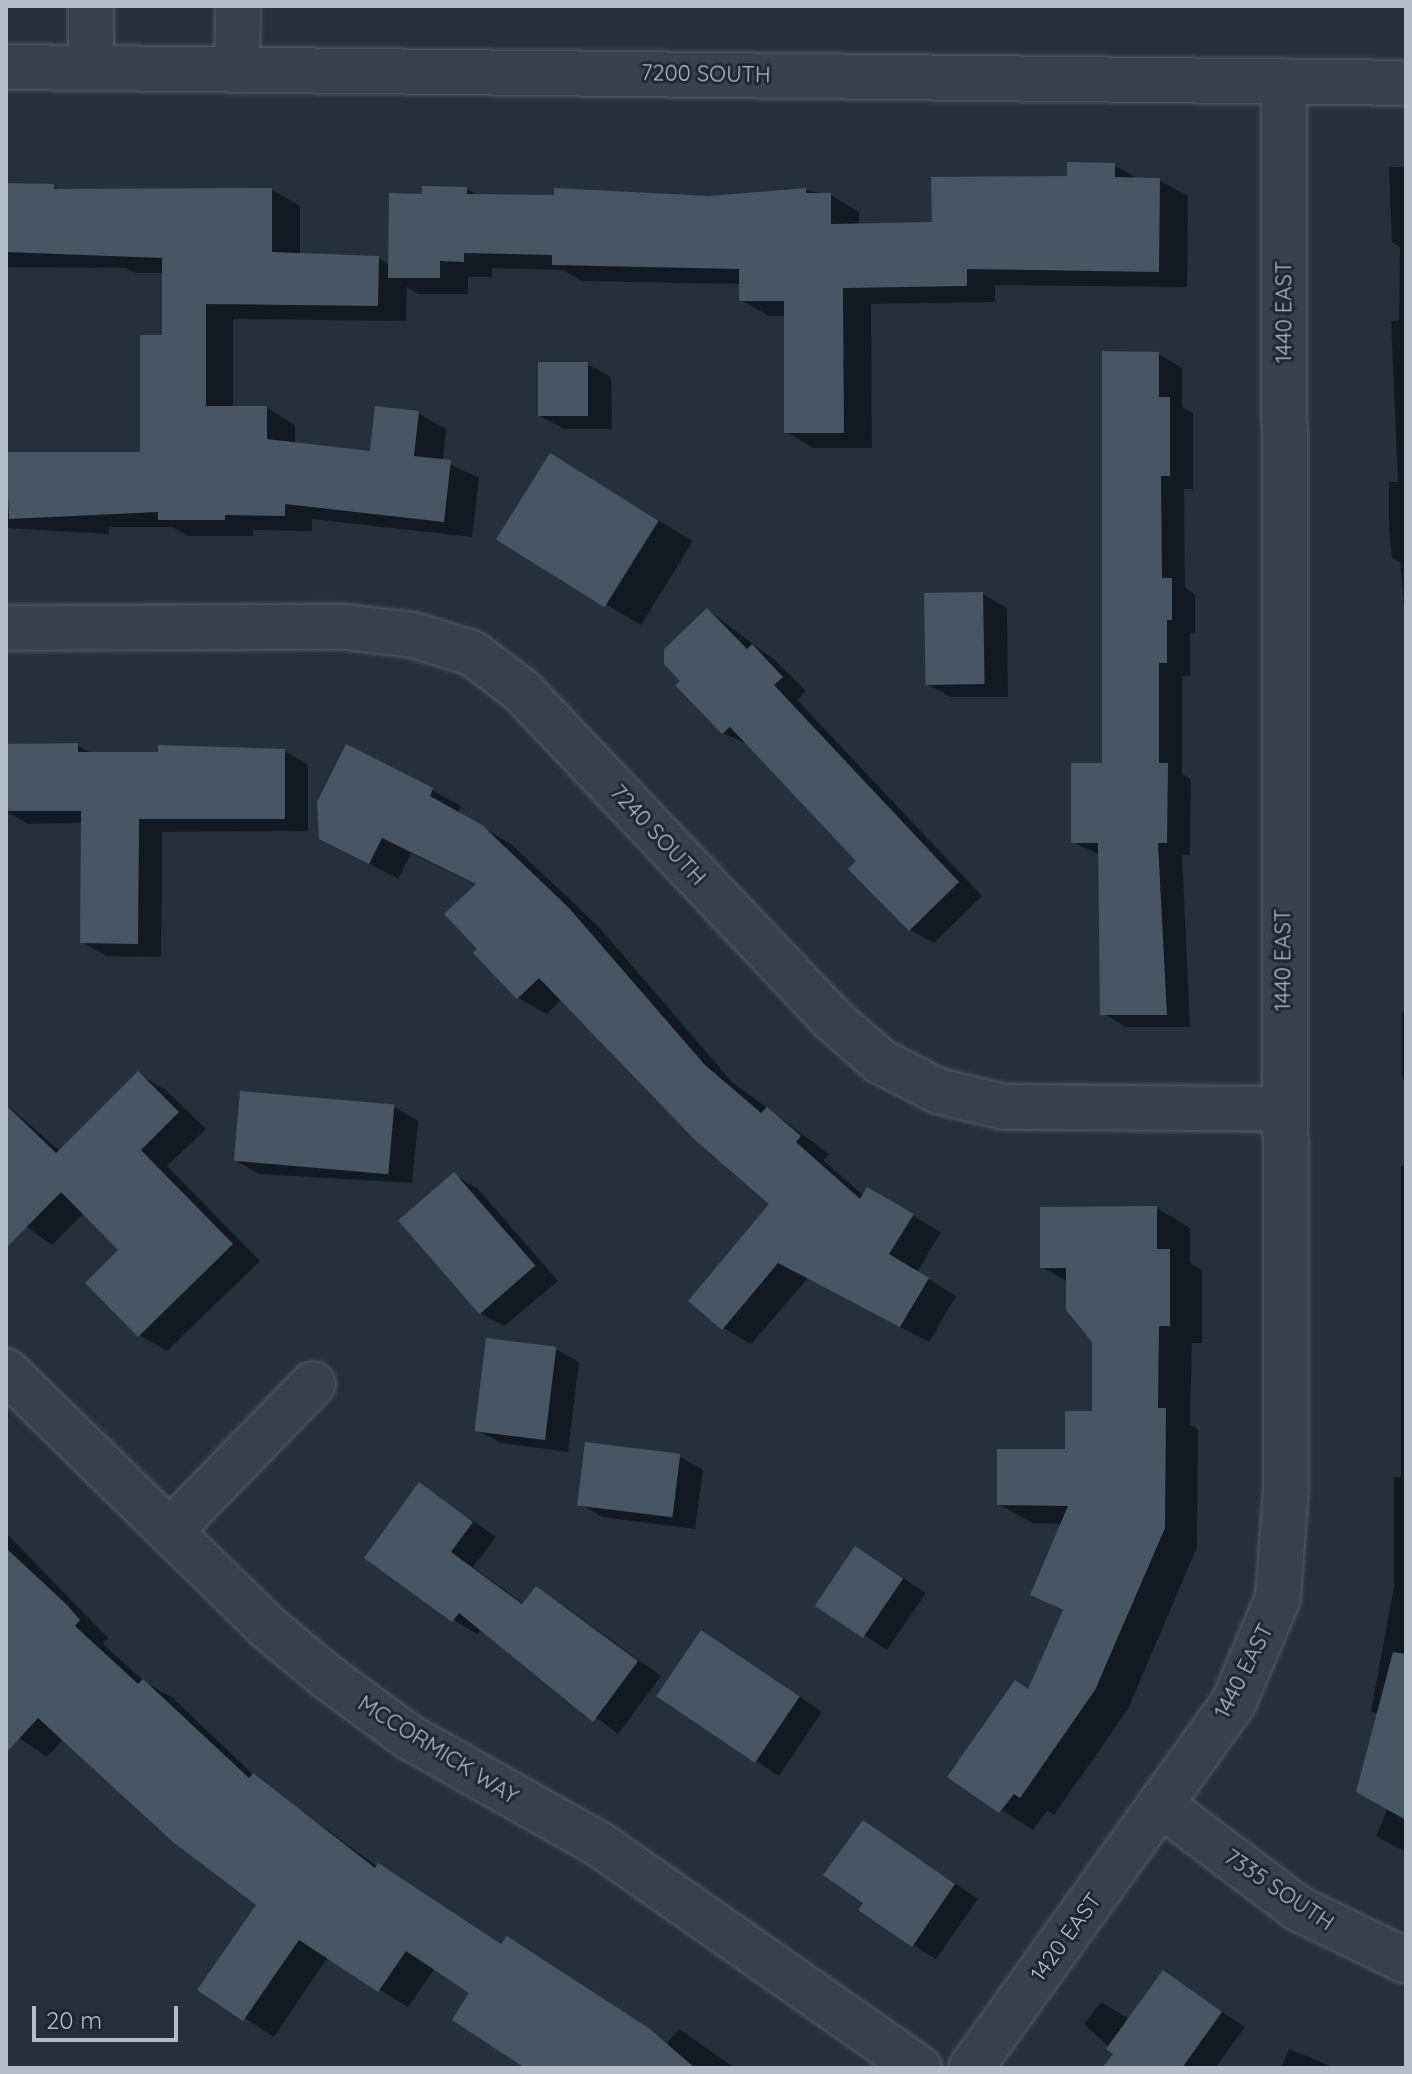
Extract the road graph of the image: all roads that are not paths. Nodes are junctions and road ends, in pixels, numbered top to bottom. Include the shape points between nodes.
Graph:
1 (91, 6) edge
2 (238, 6) edge
3 (6, 67) edge
4 (91, 68) junction
5 (237, 69) junction
6 (1284, 81) junction
7 (1406, 83) edge
8 (6, 628) edge
9 (1283, 1109) junction
10 (6, 1371) edge
11 (313, 1384) dead end
12 (170, 1531) junction
13 (1161, 1805) junction
14 (1406, 1961) edge
15 (919, 2068) edge
16 (971, 2068) edge

1 - 4 street
2 - 5 street
3 - 4 street, 7200 SOUTH
4 - 5 street, 7200 SOUTH
5 - 6 street, 7200 SOUTH
6 - 7 street, 7200 SOUTH
6 - 9 street, 1440 EAST
8 - 9 street, 7240 SOUTH via 345,627 413,635 472,653 522,691 832,1019 880,1061 938,1091 1004,1107
9 - 13 street, 1440 EAST via 1286,1501 1278,1598 1233,1704
10 - 12 street, MCCORMICK WAY
11 - 12 street
12 - 15 street, MCCORMICK WAY via 267,1627 409,1737 599,1844
13 - 14 street, 7335 SOUTH via 1299,1909
13 - 16 street, 1420 EAST

